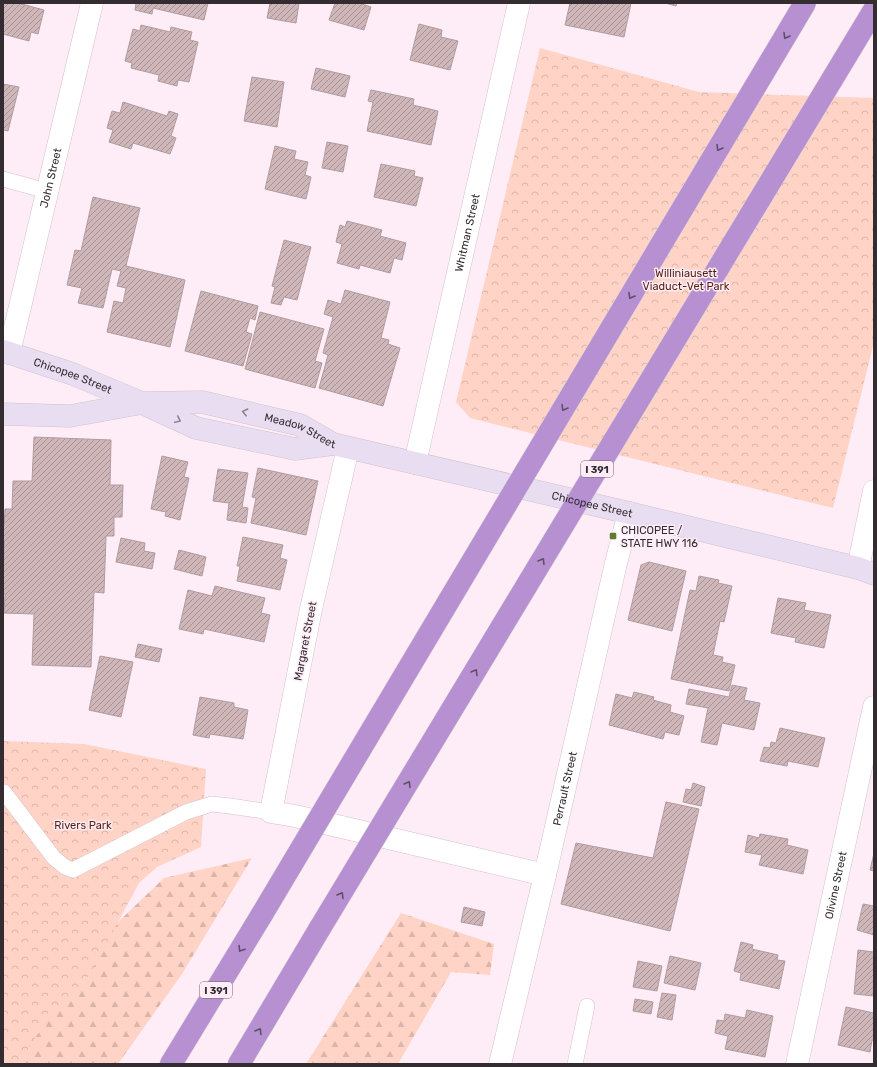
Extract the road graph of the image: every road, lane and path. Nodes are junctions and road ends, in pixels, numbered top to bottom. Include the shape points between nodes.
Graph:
1 (92, 3) edge
2 (519, 3) edge
3 (806, 3) edge
4 (874, 10) edge
5 (3, 179) edge
6 (47, 191) junction
7 (6, 352) edge
8 (142, 403) junction
9 (3, 414) edge
10 (341, 446) junction
11 (415, 463) junction
12 (874, 491) edge
13 (629, 513) junction
14 (866, 571) edge
15 (874, 707) edge
16 (4, 792) edge
17 (271, 812) junction
18 (545, 875) junction
19 (209, 1000) junction
20 (587, 1006) dead end
21 (164, 1064) edge
22 (171, 1064) edge
23 (239, 1064) edge
24 (500, 1064) edge
25 (575, 1064) edge
26 (797, 1064) edge

1 - 6 street, John Street
2 - 11 street, Whitman Street
3 -> 19 highway, I 391, bridge
23 -> 4 highway, I 391, bridge
5 - 6 lane
6 - 7 street, John Street
7 - 8 main road, Chicopee Street via 73,374
8 - 9 main road, Meadow Street via 70,416
8 - 10 main road, Meadow Street via 202,402 300,425
10 - 11 main road, Chicopee Street
10 - 17 street, Margaret Street
11 - 13 main road, Chicopee Street
12 - 14 street
13 - 14 main road, Chicopee Street
13 - 18 street, Perrault Street
15 - 26 street, Olivine Street
16 - 17 lane via 54,858 65,868 73,870 186,812 204,806 212,804
17 - 18 street
18 - 24 street, Perrault Street
19 - 21 highway
19 - 22 highway, I 391
20 - 25 lane

